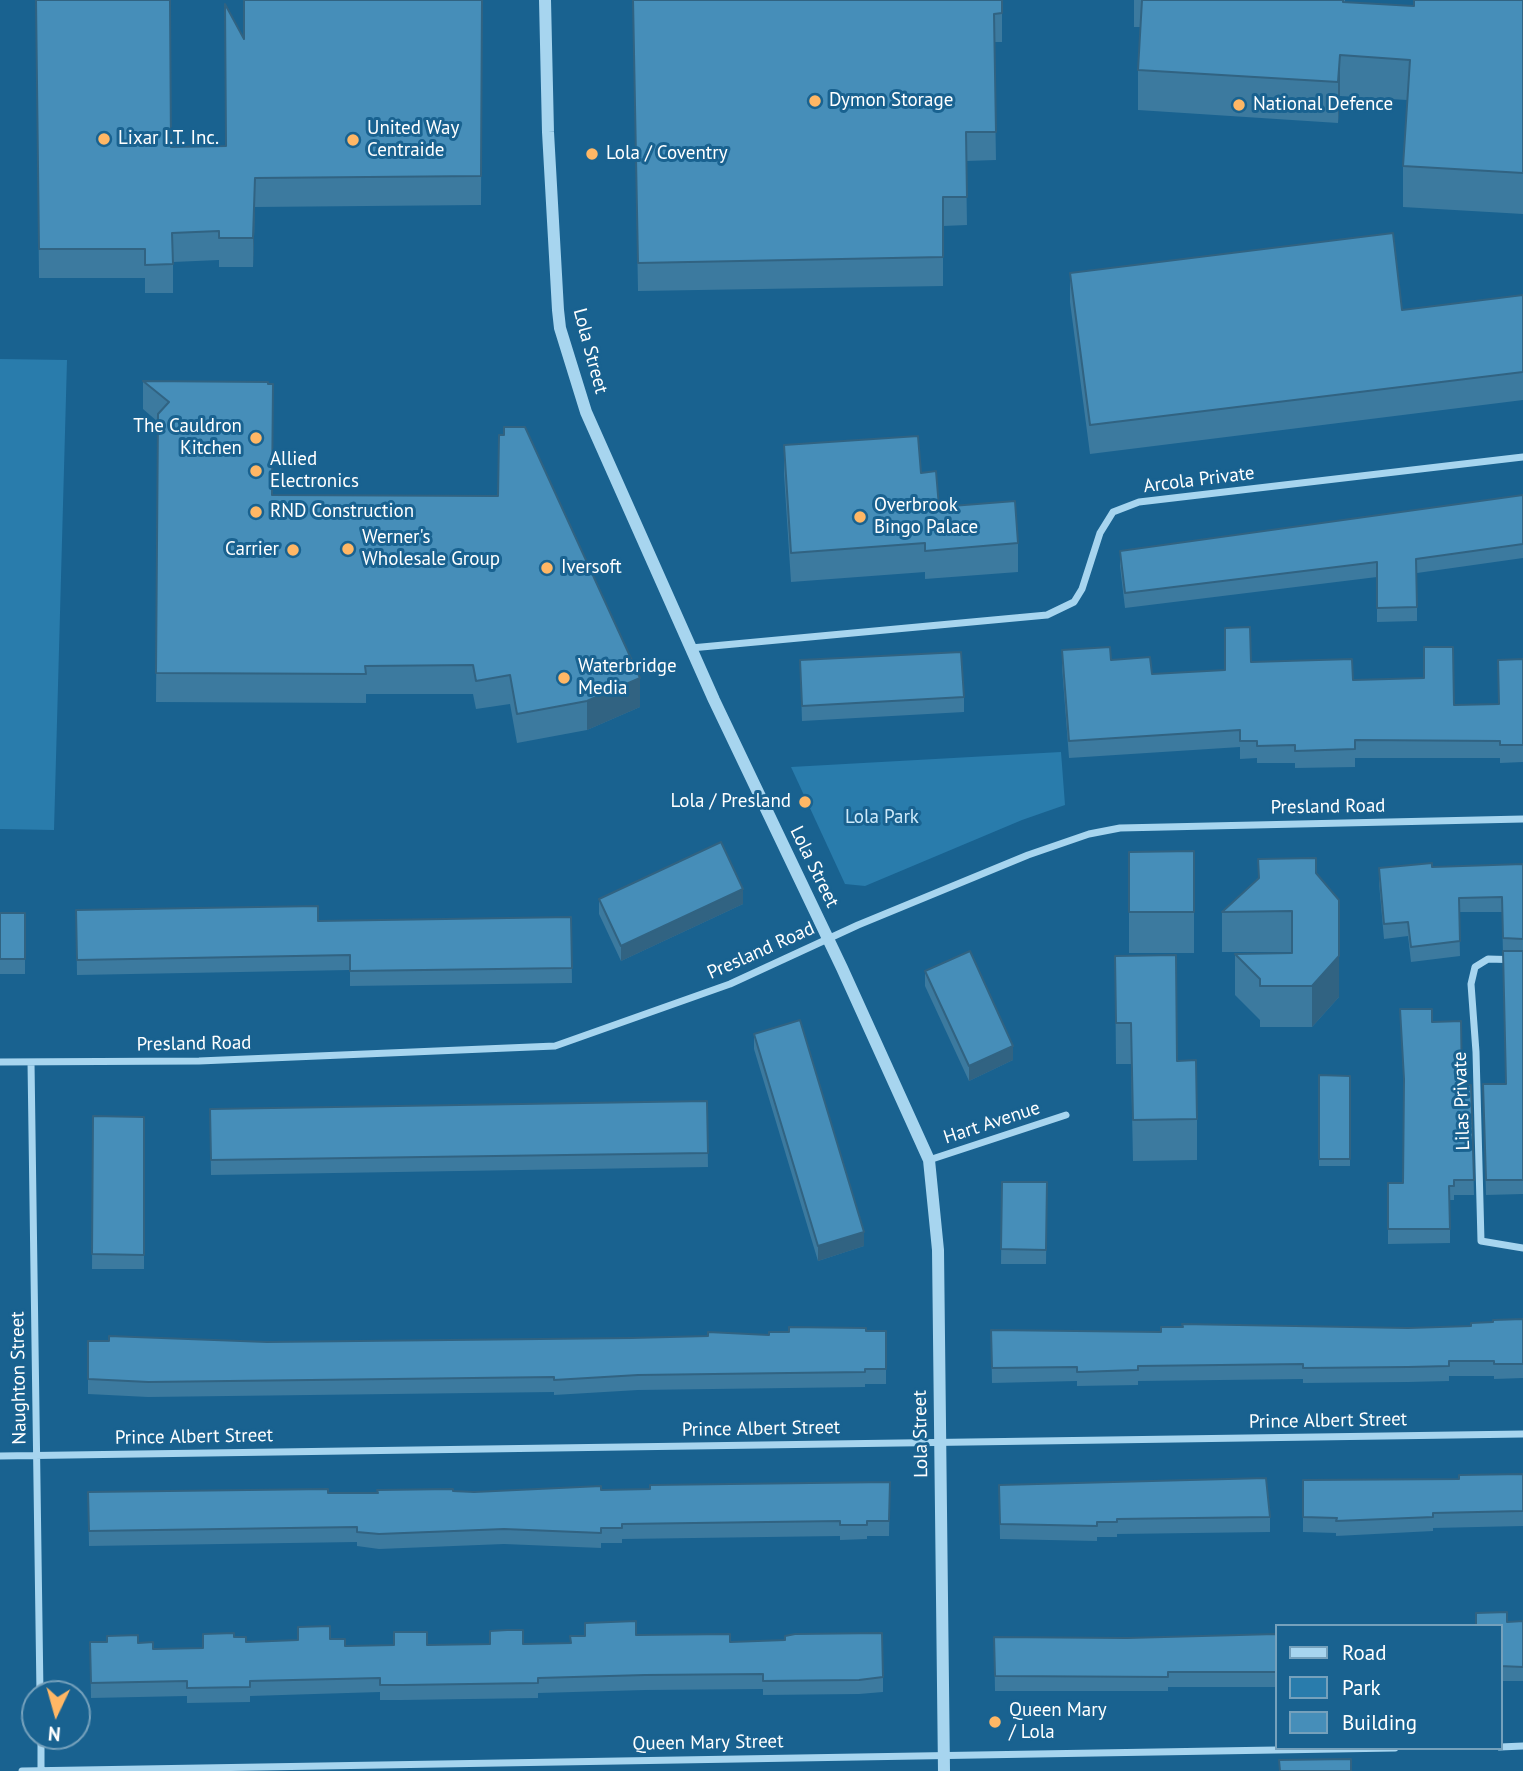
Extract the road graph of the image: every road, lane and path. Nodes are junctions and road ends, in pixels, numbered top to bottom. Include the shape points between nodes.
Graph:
1 (545, 0) edge
2 (1523, 457) edge
3 (691, 648) junction
4 (1523, 819) edge
5 (828, 938) junction
6 (1523, 960) edge
7 (0, 1062) edge
8 (31, 1062) junction
9 (1066, 1115) dead end
10 (929, 1160) junction
11 (1523, 1248) edge
12 (1523, 1434) edge
13 (940, 1443) junction
14 (35, 1455) junction
15 (0, 1456) edge
16 (40, 1680) edge
17 (1523, 1746) edge
18 (1502, 1747) edge
19 (41, 1750) edge
20 (1282, 1750) edge
21 (944, 1756) junction
22 (22, 1771) edge
23 (41, 1771) edge
24 (944, 1771) edge

1 - 3 street, Lola Street via 560,328 586,412
2 - 3 street, Arcola Private via 1139,502 1113,512 1100,533 1074,602 1047,615
3 - 5 street, Lola Street
4 - 5 street, Presland Road via 1120,828 1028,855
5 - 8 street, Presland Road via 730,984 555,1046
5 - 10 street, Lola Street
6 - 11 street, Lilas Private via 1488,959 1475,967 1471,984 1481,1241
7 - 8 street, Presland Road
8 - 14 street, Naughton Street
9 - 10 street, Hart Avenue
10 - 13 street, Lola Street via 938,1250
12 - 13 street, Prince Albert Street
13 - 14 street, Prince Albert Street
13 - 21 street, Lola Street
14 - 15 street, Prince Albert Street
14 - 16 street, Naughton Street
17 - 18 street
19 - 23 street
20 - 21 street, Queen Mary Street
21 - 23 street, Queen Mary Street
21 - 24 street, Lola Street
22 - 23 street, Queen Mary Street

